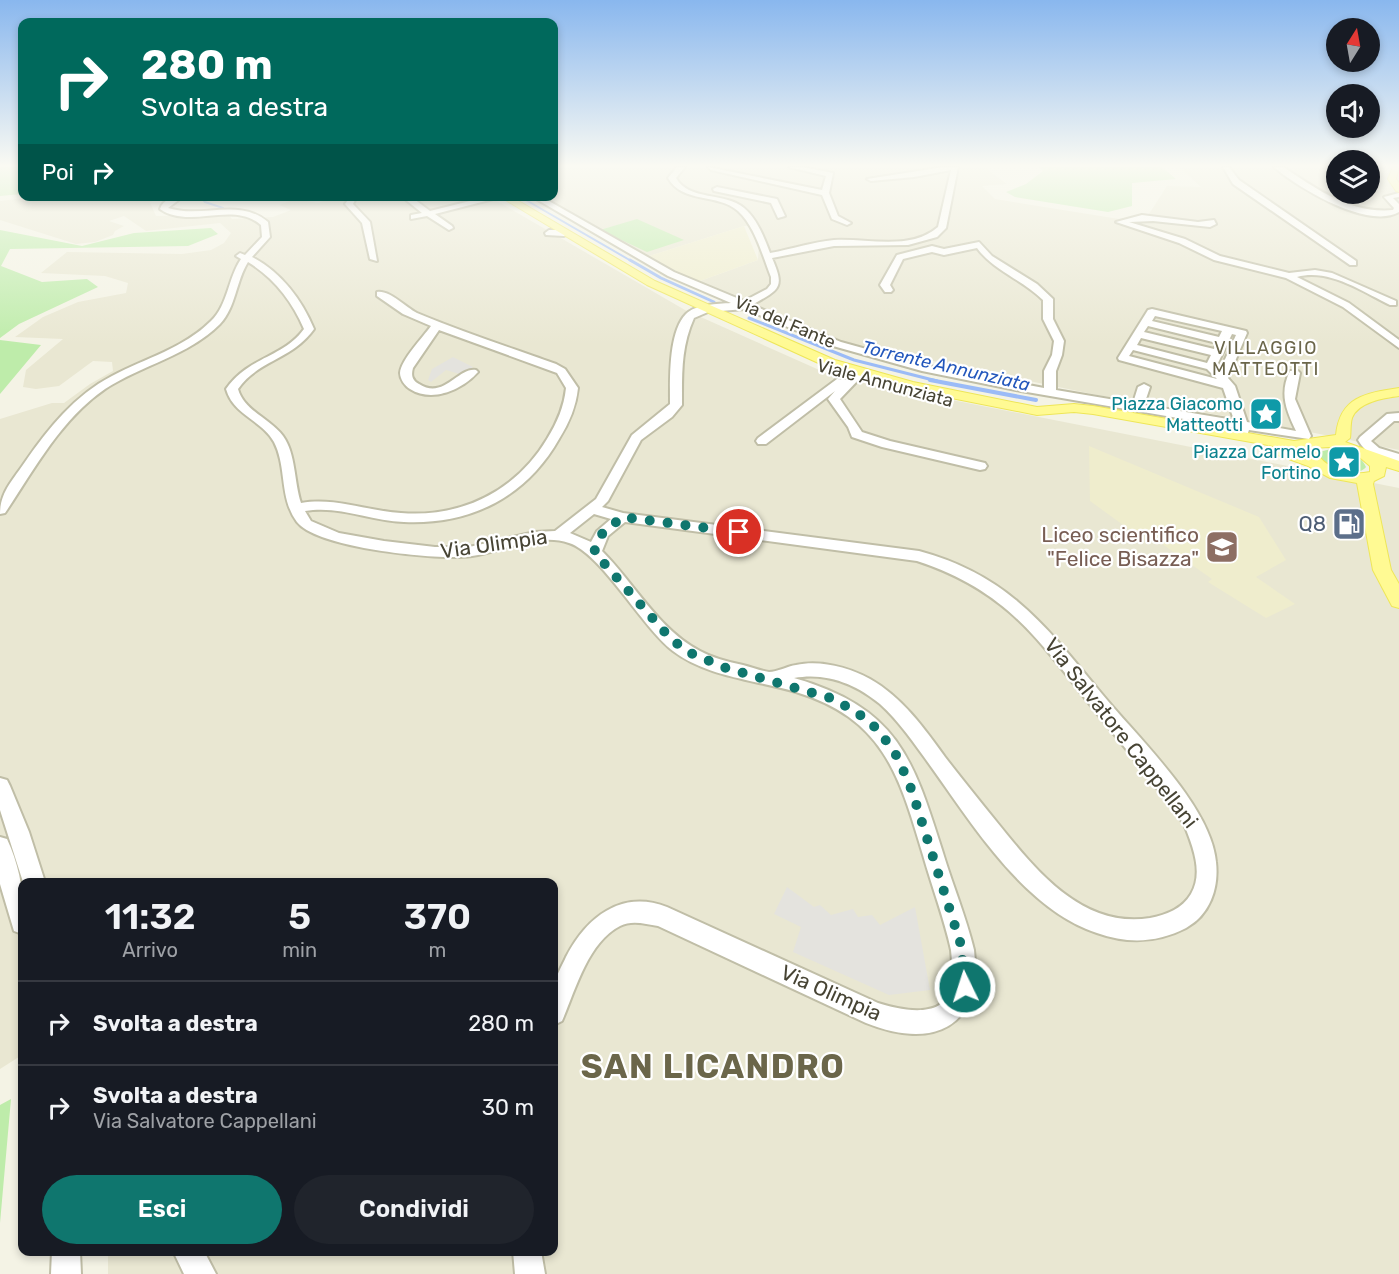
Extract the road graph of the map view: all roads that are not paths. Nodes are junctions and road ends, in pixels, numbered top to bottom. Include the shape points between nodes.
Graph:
1 (265, 226) edge
2 (367, 226) edge
3 (545, 226) edge
4 (587, 226) edge
5 (752, 226) edge
6 (942, 226) edge
7 (1134, 226) edge
8 (1299, 226) edge
9 (961, 238) dead end
10 (894, 242) junction
11 (937, 246) junction
12 (766, 256) junction
13 (244, 257) junction
14 (374, 259) dead end
15 (1353, 263) dead end
16 (1289, 276) junction
17 (692, 283) junction
18 (648, 284) junction
19 (888, 290) dead end
20 (672, 291) junction
21 (380, 294) dead end
22 (224, 298) junction
23 (1393, 303) dead end
24 (744, 304) junction
25 (708, 312) junction
26 (1145, 322) junction
27 (437, 325) junction
28 (1228, 330) junction
29 (1138, 334) junction
30 (1222, 341) junction
31 (1399, 345) edge
32 (1130, 346) junction
33 (1217, 353) junction
34 (1210, 367) junction
35 (472, 372) dead end
36 (852, 373) junction
37 (1294, 373) dead end
38 (1226, 378) junction
39 (1144, 387) dead end
40 (1050, 393) junction
41 (1399, 394) edge
42 (1138, 407) junction
43 (1066, 409) junction
44 (1399, 417) edge
45 (1078, 418) junction
46 (1242, 430) junction
47 (1307, 440) junction
48 (762, 441) dead end
49 (1330, 442) junction
50 (1362, 447) junction
51 (1399, 447) edge
52 (1399, 458) edge
53 (1312, 462) junction
54 (980, 466) dead end
55 (1399, 466) edge
56 (1336, 475) junction
57 (1399, 475) edge
58 (1372, 476) junction
59 (0, 490) edge
60 (298, 508) junction
61 (594, 509) junction
62 (0, 510) edge
63 (1370, 516) junction
64 (622, 517) junction
65 (559, 535) junction
66 (594, 552) junction
67 (1399, 601) edge
68 (771, 679) junction
69 (0, 786) edge
70 (19, 832) junction
71 (0, 844) edge
72 (33, 878) edge
73 (18, 909) edge
74 (558, 1004) edge
75 (66, 1256) edge
76 (190, 1256) edge
77 (528, 1256) edge
78 (66, 1274) edge
79 (201, 1274) edge
80 (530, 1274) edge

1 - 13 street via 266,237
2 - 14 street
3 - 18 main road, Viale Annunziata
4 - 17 street, Via del Fante
5 - 12 street
6 - 10 street via 925,239
7 - 16 street via 1182,241 1217,258
8 - 15 street
9 - 11 street via 967,242
10 - 11 street via 909,247
10 - 12 street via 837,243
11 - 19 street via 900,257 885,285
11 - 40 street via 944,252 979,245 989,258 1048,299 1048,319 1059,341 1050,371
12 - 24 street via 776,284
13 - 22 street
13 - 60 street, Via Olimpia via 278,280 309,329 300,342 243,374 232,389 237,403 276,435
16 - 23 street via 1302,272 1328,274
16 - 31 street via 1346,305
17 - 20 street
17 - 24 street, Via del Fante
18 - 20 main road, Viale Annunziata
18 - 25 main road, Viale Annunziata
20 - 25 main road, Viale Annunziata
21 - 27 street
22 - 59 street via 197,331 78,397
22 - 62 street via 219,319 205,332 85,398
24 - 25 street via 726,314
24 - 40 street, Via del Fante via 859,351 922,368
25 - 36 main road, Viale Annunziata via 804,360
25 - 61 street via 687,323 681,335 676,357 676,405 636,438
26 - 28 street via 1152,312
26 - 29 street
26 - 30 street
27 - 35 street via 410,364 407,379 424,390 440,390 454,386
27 - 60 street via 552,366 568,380 572,388 569,407 538,465 500,496 452,513 405,518 330,505
28 - 30 street
28 - 38 street via 1242,333
29 - 32 street
29 - 33 street
30 - 33 street
32 - 34 street
32 - 38 street via 1123,358
33 - 34 street
34 - 38 street
36 - 43 main road, Viale Annunziata via 1037,411
36 - 45 main road, Viale Annunziata via 966,404 1055,419
36 - 48 street
36 - 54 street via 834,399 856,434
37 - 47 street via 1288,404
38 - 46 street
39 - 42 street
40 - 42 street, Via del Fante
41 - 49 main road via 1368,400 1352,408 1345,418 1343,438
41 - 50 main road via 1360,411 1354,420
42 - 46 street, Via del Fante
43 - 45 main road via 1066,414
43 - 46 main road, Viale Annunziata
44 - 50 street via 1391,417
45 - 53 main road, Viale Annunziata via 1120,421 1257,446
46 - 47 main road, Viale Annunziata
47 - 49 main road, Viale Annunziata
47 - 53 main road via 1306,453
49 - 50 main road
50 - 51 street
50 - 52 street
50 - 55 main road
50 - 58 main road via 1378,465
53 - 56 main road, Viale Annunziata
56 - 58 main road
56 - 63 main road via 1356,492
57 - 58 main road
58 - 63 main road via 1364,486
60 - 65 street, Via Olimpia via 308,526 318,531 419,552 469,552
61 - 64 street, Via Salvatore Cappellani
61 - 65 street
63 - 67 main road via 1383,570
64 - 66 street via 602,534
64 - 68 street, Via Salvatore Cappellani via 919,556 961,570 993,589 1030,619 1192,819 1208,854 1208,878 1202,900 1181,921 1147,929 1126,929 1084,918 1041,889 1022,869 899,713 874,690 823,671 787,671
65 - 66 street, Via Olimpia via 576,539
66 - 68 street, Via Olimpia via 679,646 698,658
68 - 74 street, Via Olimpia via 834,699 865,718 891,744 906,774 961,945 965,987 960,1001 948,1014 933,1021 896,1021 643,910 614,916 591,936
69 - 70 street
70 - 71 street
70 - 72 street
71 - 73 street
75 - 78 street
76 - 79 street
77 - 80 street

